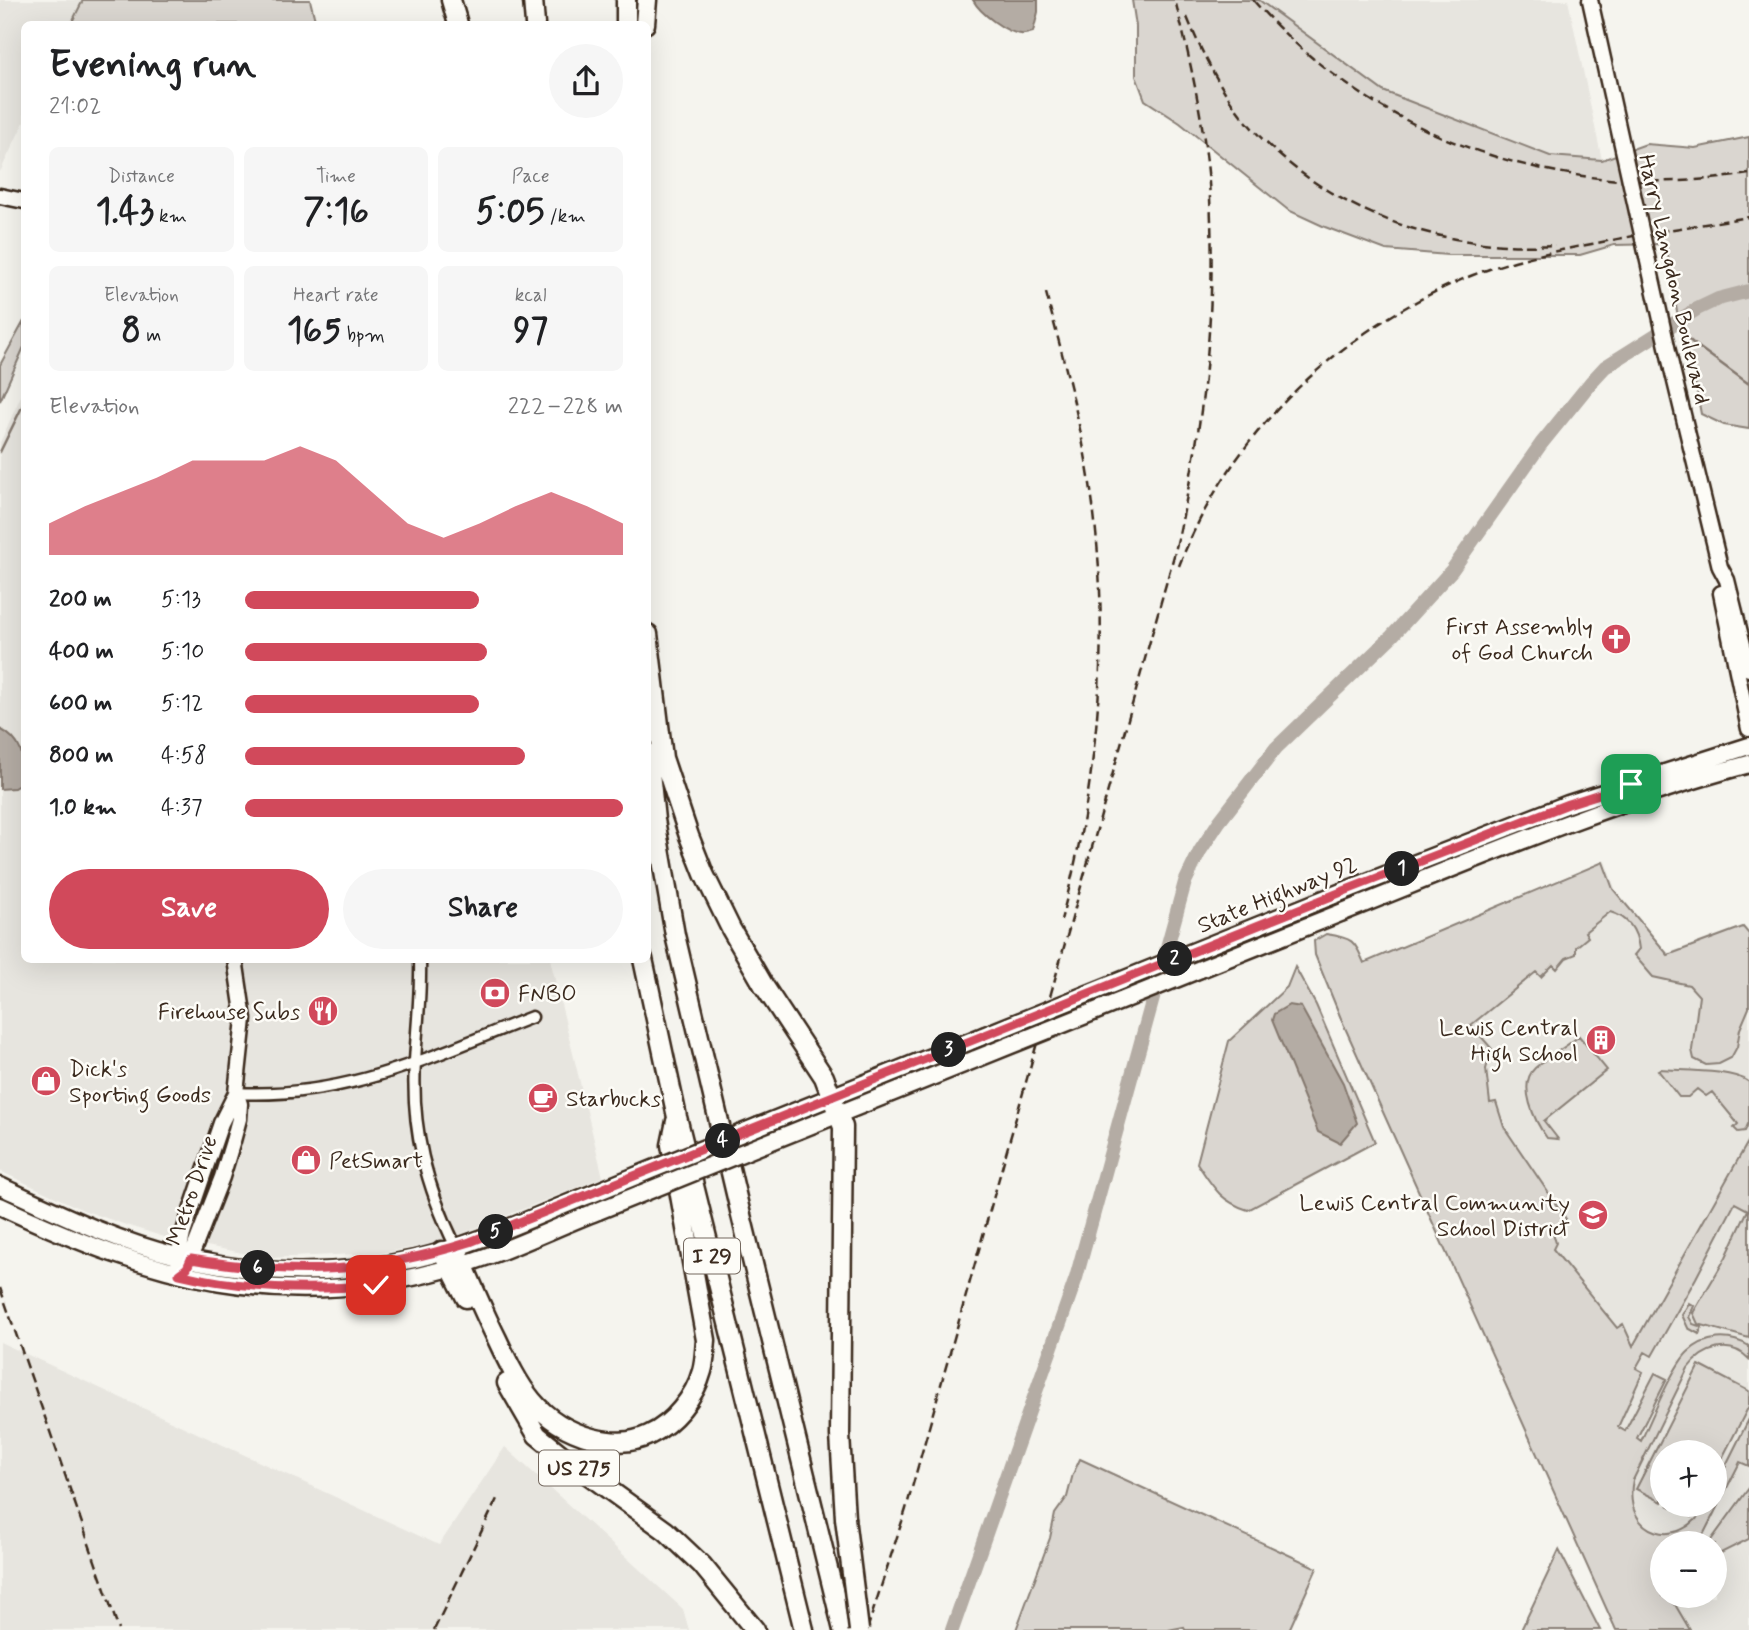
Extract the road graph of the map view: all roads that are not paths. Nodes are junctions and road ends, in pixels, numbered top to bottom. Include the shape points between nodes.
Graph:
1 (451, 0) edge
2 (535, 0) edge
3 (626, 0) edge
4 (647, 0) edge
5 (1590, 0) edge
6 (457, 21) edge
7 (536, 21) edge
8 (626, 21) edge
9 (645, 21) edge
10 (0, 196) edge
11 (21, 200) edge
12 (1720, 567) junction
13 (651, 659) edge
14 (1749, 669) edge
15 (1749, 729) edge
16 (1749, 746) edge
17 (1749, 764) edge
18 (651, 782) edge
19 (236, 963) edge
20 (420, 963) edge
21 (644, 963) edge
22 (532, 1017) dead end
23 (415, 1062) junction
24 (236, 1093) junction
25 (835, 1106) junction
26 (677, 1117) junction
27 (1, 1187) edge
28 (4, 1208) edge
29 (449, 1249) junction
30 (185, 1258) junction
31 (456, 1267) junction
32 (179, 1274) junction
33 (803, 1627) edge
34 (755, 1630) edge
35 (843, 1630) edge
36 (859, 1630) edge

1 - 6 highway
2 - 7 highway
3 - 8 highway
4 - 9 highway
5 - 12 main road, Harry Langdon Boulevard, bridge
10 - 11 main road
12 - 14 main road, Harry Langdon Boulevard
12 - 15 main road, Harry Langdon Boulevard
13 - 25 highway via 663,758 688,836 731,929 824,1077
16 - 25 main road, State Highway 92, bridge via 1568,804 1349,889 983,1036
17 - 25 main road, State Highway 92, bridge via 1523,840 976,1059
18 - 35 highway, I 29 via 675,935
19 - 24 main road, Metro Drive via 244,1019
20 - 23 street
21 - 26 highway, I 29
22 - 23 street
23 - 24 street via 319,1090
23 - 29 street via 421,1151
24 - 30 main road, Metro Drive via 239,1119 222,1177
25 - 29 main road, State Highway 92, bridge via 759,1126
25 - 31 main road, State Highway 92, bridge via 764,1144
25 - 36 highway, bridge via 843,1127 840,1435
26 - 31 highway via 671,1145 706,1340 702,1372 691,1394 655,1432 629,1441 607,1441 567,1429 541,1411 520,1386 467,1278
26 - 33 highway, I 29
27 - 30 main road, State Highway 92 via 117,1238
28 - 32 main road, State Highway 92 via 102,1251
29 - 30 main road, State Highway 92 via 382,1266 348,1269 279,1270
29 - 31 highway
30 - 32 main road, Metro Drive via 187,1268
31 - 32 main road, State Highway 92 via 376,1285 309,1289 249,1287
31 - 34 highway, US 275 via 512,1395 537,1435 666,1531 702,1565

